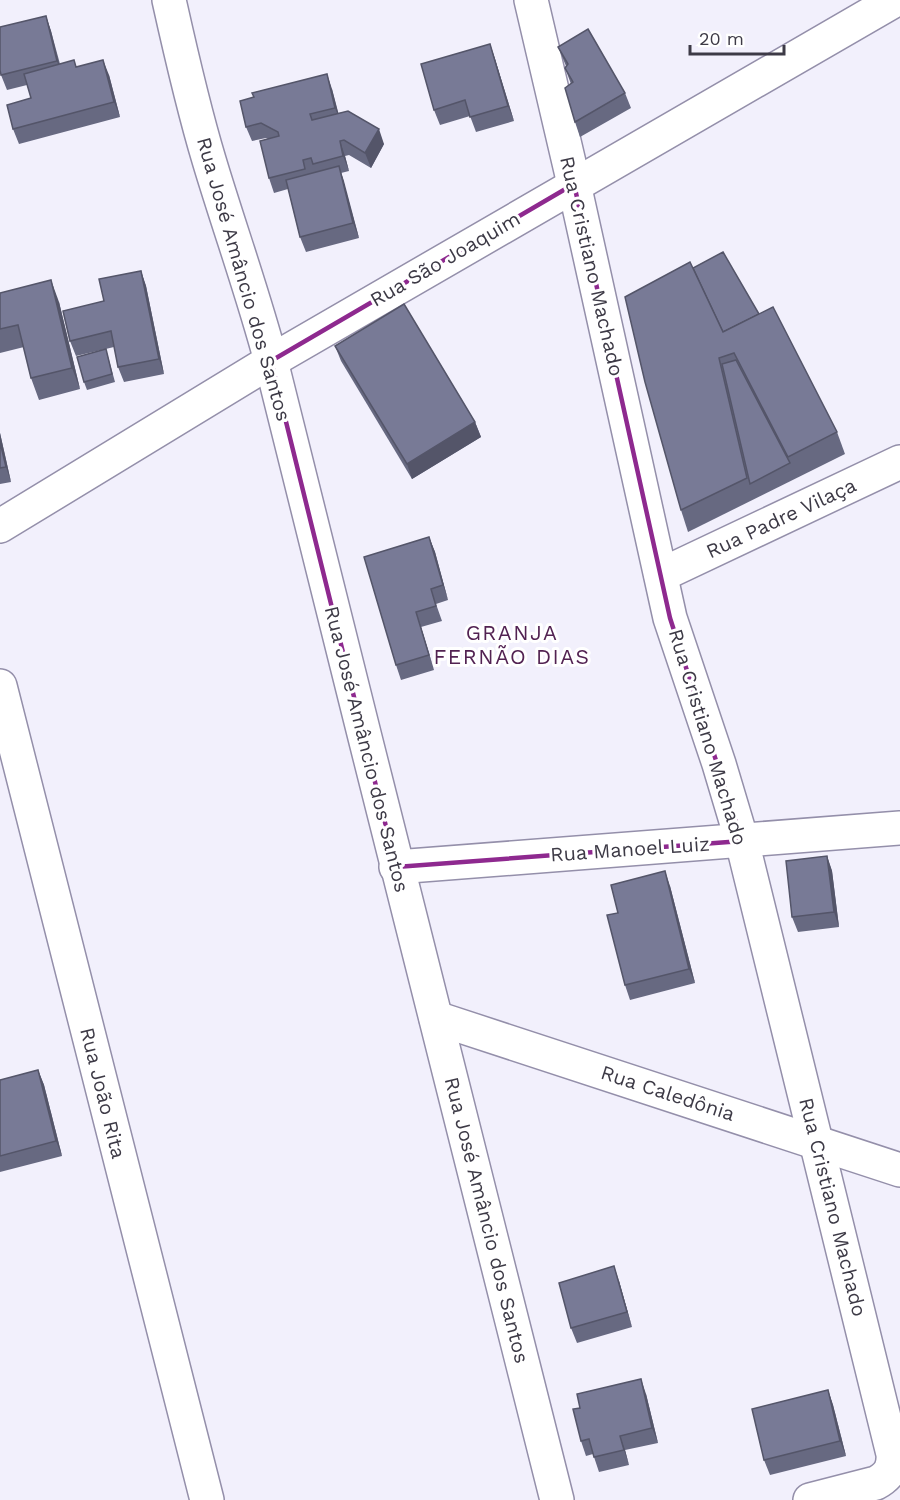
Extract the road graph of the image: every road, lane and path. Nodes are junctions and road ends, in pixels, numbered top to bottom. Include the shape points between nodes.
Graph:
1 (169, 0) edge
2 (531, 0) edge
3 (895, 0) edge
4 (574, 184) junction
5 (271, 361) junction
6 (900, 462) edge
7 (0, 526) edge
8 (661, 575) junction
9 (0, 686) edge
10 (900, 828) edge
11 (742, 841) junction
12 (396, 867) junction
13 (436, 1018) junction
14 (817, 1142) junction
15 (900, 1170) edge
16 (207, 1500) edge
17 (557, 1500) edge
18 (810, 1500) edge

1 - 5 street, Rua José Amâncio dos Santos via 209,159
2 - 4 street, Rua Cristiano Machado
3 - 4 street, Rua São Joaquim
4 - 5 street, Rua São Joaquim
4 - 8 street, Rua Cristiano Machado
5 - 7 street, Rua São Joaquim
5 - 12 street, Rua José Amâncio dos Santos
6 - 8 street, Rua Padre Vilaça
8 - 11 street, Rua Cristiano Machado via 670,618
9 - 16 street, Rua João Rita
10 - 11 street, Rua Manoel Luiz
11 - 12 street, Rua Manoel Luiz
11 - 14 street, Rua Cristiano Machado
12 - 13 street, Rua José Amâncio dos Santos
13 - 14 street, Rua Caledônia
13 - 17 street, Rua José Amâncio dos Santos
14 - 15 street, Rua Caledônia
14 - 18 street, Rua Cristiano Machado via 894,1463 885,1479 876,1483

